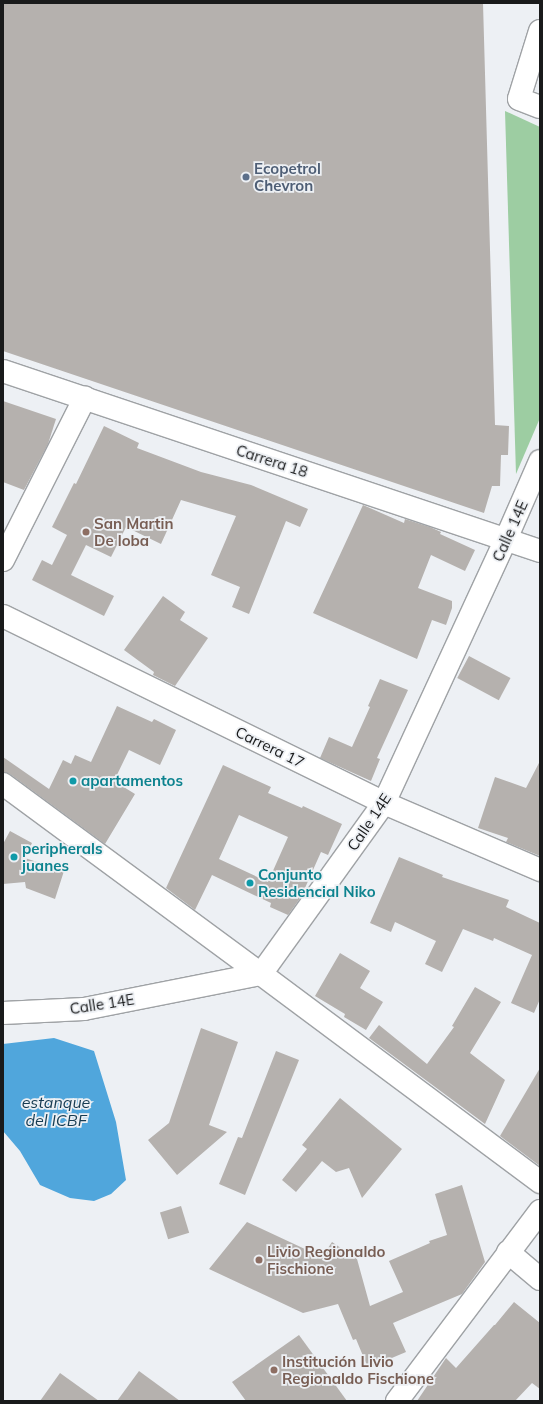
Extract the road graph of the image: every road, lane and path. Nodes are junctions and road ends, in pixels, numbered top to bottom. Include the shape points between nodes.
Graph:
1 (540, 31) edge
2 (540, 107) edge
3 (3, 371) edge
4 (85, 398) junction
5 (540, 461) edge
6 (506, 539) junction
7 (540, 551) edge
8 (3, 560) edge
9 (3, 616) edge
10 (3, 784) edge
11 (384, 803) junction
12 (540, 870) edge
13 (261, 974) junction
14 (3, 1013) edge
15 (540, 1182) edge
16 (540, 1211) edge
17 (508, 1252) junction
18 (540, 1279) edge
19 (397, 1401) edge

1 - 2 street via 519,99
3 - 4 street, Carrera 18
4 - 6 street, Carrera 18
4 - 8 street
5 - 6 street, Calle 14E
6 - 7 street, Carrera 18
6 - 11 street, Calle 14E
9 - 11 street, Carrera 17
10 - 13 street
11 - 12 street, Carrera 17
11 - 13 street, Calle 14E
13 - 14 street, Calle 14E via 84,1009
13 - 15 street
16 - 17 street
17 - 18 street
17 - 19 street

